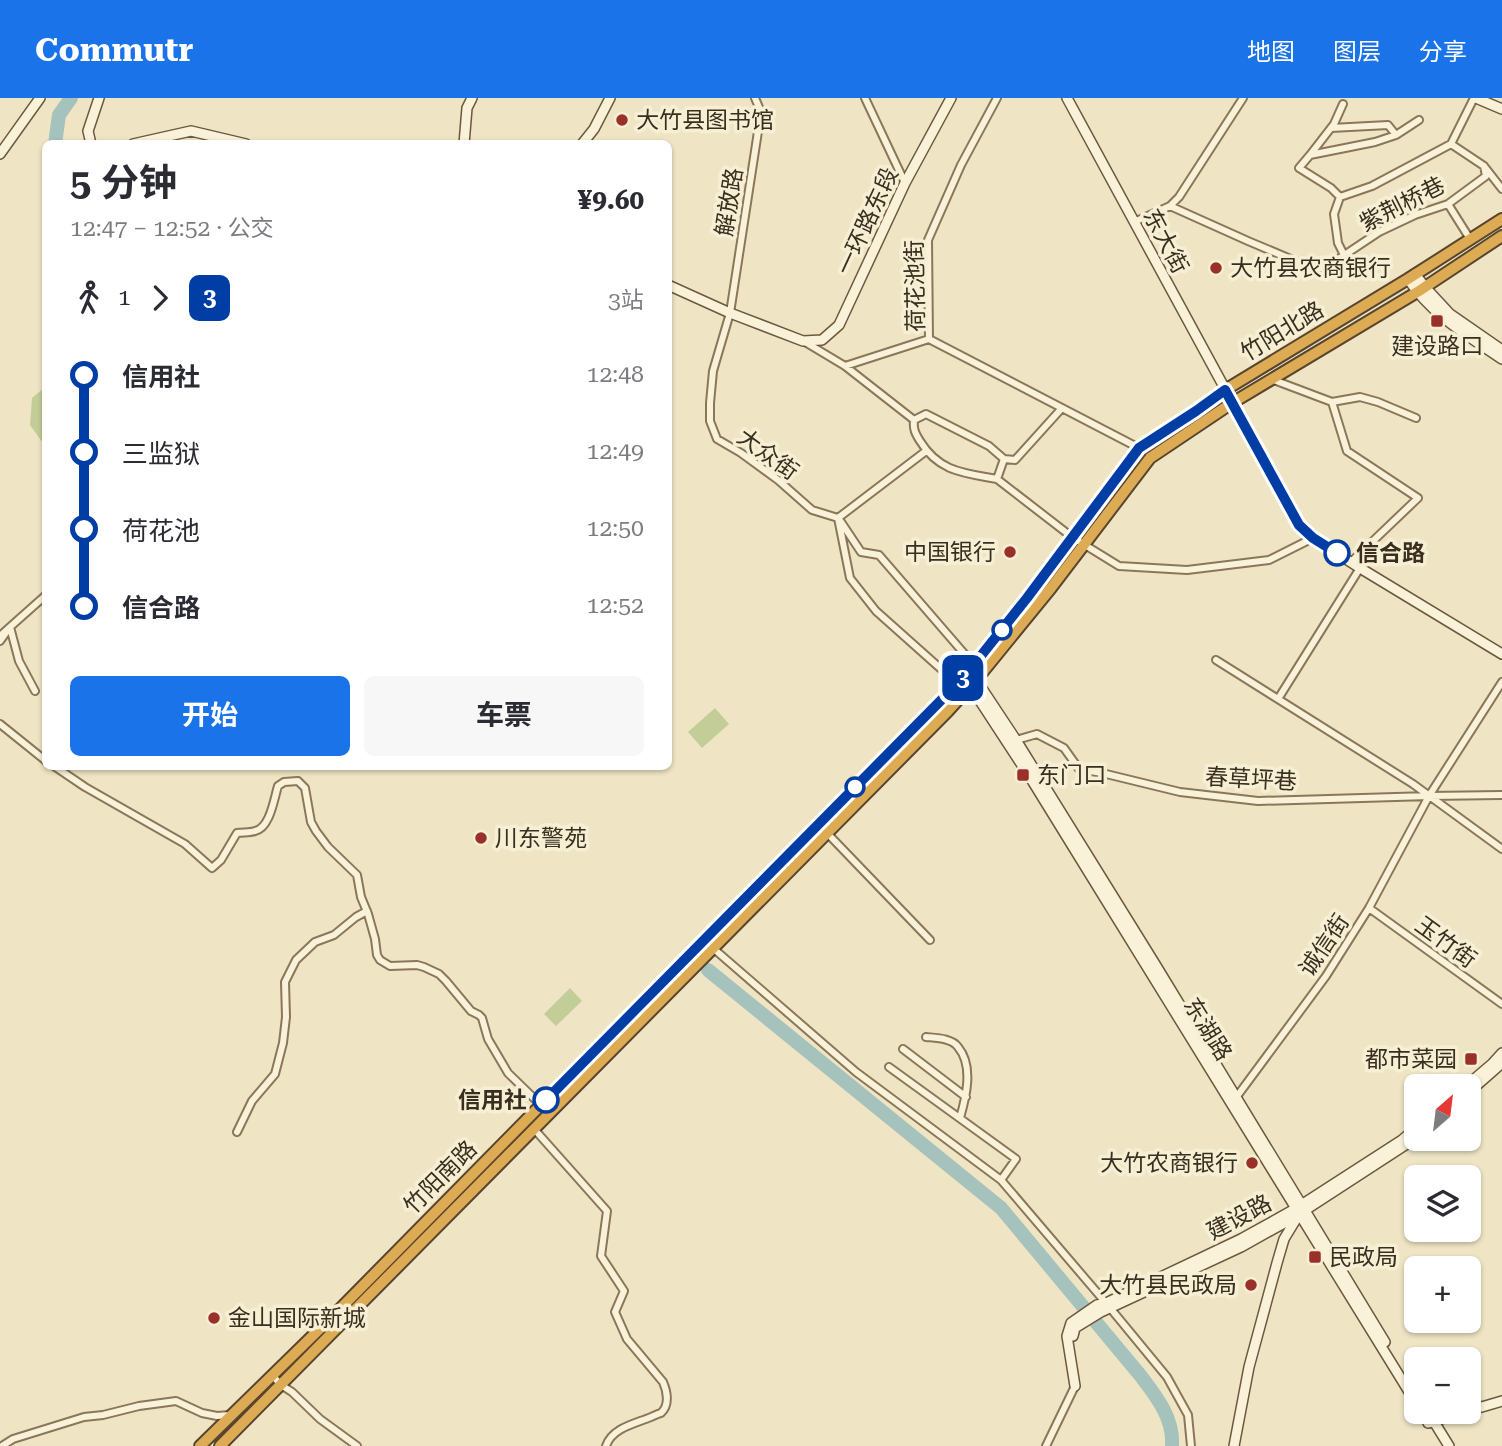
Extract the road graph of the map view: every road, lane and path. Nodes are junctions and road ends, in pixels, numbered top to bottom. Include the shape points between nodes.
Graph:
1 (40, 98) edge
2 (99, 98) edge
3 (472, 98) edge
4 (610, 98) edge
5 (755, 98) edge
6 (865, 98) edge
7 (951, 98) edge
8 (997, 98) edge
9 (1067, 98) edge
10 (1243, 98) edge
11 (1475, 98) edge
12 (1343, 104) dead end
13 (1502, 109) edge
14 (1419, 120) dead end
15 (1331, 128) junction
16 (1396, 135) junction
17 (90, 140) edge
18 (151, 140) edge
19 (229, 140) edge
20 (464, 140) edge
21 (585, 140) edge
22 (1451, 144) junction
23 (0, 153) edge
24 (1310, 155) junction
25 (1484, 166) junction
26 (905, 183) junction
27 (1502, 189) edge
28 (1340, 197) junction
29 (1448, 204) junction
30 (1170, 206) junction
31 (1502, 219) edge
32 (1134, 222) junction
33 (1502, 236) edge
34 (1470, 239) junction
35 (1344, 256) junction
36 (1412, 276) junction
37 (672, 287) edge
38 (1421, 290) junction
39 (730, 313) junction
40 (929, 339) junction
41 (803, 341) junction
42 (1502, 350) edge
43 (1502, 359) edge
44 (845, 366) junction
45 (1271, 380) junction
46 (1225, 390) junction
47 (1332, 402) junction
48 (1232, 403) junction
49 (1062, 408) junction
50 (1416, 418) dead end
51 (914, 420) junction
52 (1139, 448) junction
53 (926, 451) junction
54 (1004, 459) junction
55 (997, 479) junction
56 (838, 518) junction
57 (1072, 537) junction
58 (1313, 538) junction
59 (1084, 545) junction
60 (1351, 562) junction
61 (1360, 568) junction
62 (42, 599) edge
63 (10, 627) junction
64 (0, 636) edge
65 (0, 641) edge
66 (1502, 654) edge
67 (1216, 660) dead end
68 (970, 678) junction
69 (1502, 682) edge
70 (35, 691) dead end
71 (1278, 699) junction
72 (0, 724) edge
73 (1016, 740) junction
74 (42, 758) edge
75 (60, 770) edge
76 (1502, 795) edge
77 (1429, 796) junction
78 (828, 834) junction
79 (1502, 849) edge
80 (1369, 908) junction
81 (367, 911) junction
82 (930, 940) dead end
83 (714, 949) junction
84 (1502, 1004) edge
85 (926, 1037) dead end
86 (903, 1049) dead end
87 (1502, 1053) edge
88 (1502, 1063) edge
89 (888, 1066) dead end
90 (1480, 1074) edge
91 (1481, 1082) edge
92 (966, 1097) junction
93 (1234, 1100) junction
94 (541, 1105) junction
95 (551, 1114) junction
96 (960, 1118) junction
97 (535, 1130) junction
98 (237, 1132) dead end
99 (1404, 1138) edge
100 (1404, 1145) edge
101 (1001, 1180) junction
102 (1299, 1210) junction
103 (1104, 1307) junction
104 (1404, 1373) edge
105 (272, 1375) junction
106 (1404, 1384) edge
107 (281, 1385) junction
108 (1075, 1386) joint
109 (1502, 1401) edge
110 (1481, 1407) edge
111 (230, 1415) junction
112 (1432, 1424) edge
113 (1434, 1424) edge
114 (2, 1446) edge
115 (200, 1446) edge
116 (220, 1446) edge
117 (357, 1446) edge
118 (606, 1446) edge
119 (1046, 1446) edge
120 (1191, 1446) edge
121 (1234, 1446) edge
122 (1441, 1446) edge
123 (1449, 1446) edge

1 - 23 street
2 - 17 street via 88,131
3 - 20 street
4 - 21 street
5 - 39 street, 解放路 via 761,113
6 - 26 street
7 - 26 street, 一环路东段
8 - 40 street, 荷花池街 via 961,164 928,240
9 - 32 street, 东大街
10 - 30 street
11 - 13 street
11 - 22 street
12 - 15 street
14 - 16 street
15 - 16 street via 1388,125
15 - 24 street
16 - 24 street
18 - 19 street via 191,131
22 - 25 street
22 - 28 street via 1372,186
24 - 28 street via 1299,167
25 - 27 street
25 - 29 street, 紫荆桥巷 via 1486,176
26 - 41 street, 一环路东段 via 839,325 822,340
28 - 35 street via 1334,214
29 - 34 street
29 - 35 street, 紫荆桥巷 via 1379,232
30 - 32 street
30 - 35 street, 紫荆桥巷 via 1312,268 1325,268
31 - 34 highway, 竹阳北路
32 - 46 street, 东大街
33 - 38 highway, 竹阳北路
34 - 36 highway, 竹阳北路
36 - 38 street
36 - 46 highway, 竹阳北路
37 - 39 street
38 - 42 street
38 - 43 street via 1442,318
38 - 45 highway, 竹阳北路
39 - 41 street
39 - 56 street, 大众街 via 713,371 710,421 717,439 778,480 812,510
40 - 44 street
40 - 49 street, 荷花池街
41 - 44 street
44 - 51 street
45 - 47 street
45 - 48 highway, 竹阳北路
46 - 48 street, 东大街
46 - 52 highway, 竹阳南路
47 - 50 street via 1360,397
47 - 60 street via 1347,451 1418,498
48 - 58 street, 东大街 via 1299,525
48 - 59 highway, 竹阳南路 via 1150,458
49 - 52 street, 荷花池街
49 - 54 street via 1015,460
51 - 53 street via 913,430
51 - 54 street via 926,414 989,446
52 - 57 highway, 竹阳南路
53 - 55 street via 945,467
53 - 56 street
54 - 55 street
55 - 57 street
56 - 68 street via 861,552 879,555 968,658
56 - 68 street via 850,578 876,611 950,677
57 - 59 street
57 - 68 highway, 竹阳南路
58 - 59 street via 1269,560 1187,570 1119,566
58 - 60 street, 东大街
59 - 68 highway, 竹阳南路
60 - 61 street, 东大街
61 - 66 street, 东大街
61 - 71 street
62 - 63 street
63 - 64 street
63 - 65 street
63 - 70 street via 19,661
67 - 71 street
68 - 73 street, 东湖路
68 - 78 highway, 竹阳南路
68 - 93 street, 东湖路
68 - 94 highway, 竹阳南路
69 - 77 street, 诚信街
71 - 77 street
72 - 74 street
73 - 77 street, 春草坪巷 via 1037,734 1064,748 1079,769 1180,792 1258,801
73 - 93 street, 东湖路
75 - 81 street via 185,844 212,868 237,833 262,827 278,786 298,781 306,788 316,831 357,875
76 - 77 street, 春草坪巷
77 - 79 street
77 - 80 street, 诚信街
78 - 82 street
78 - 83 highway, 竹阳南路
80 - 84 street, 玉竹街
80 - 93 street, 诚信街 via 1326,976
81 - 94 street via 380,960 390,967 418,965 439,974 471,1011 480,1014 508,1073
81 - 98 street via 334,935 315,942 296,960 285,982 286,1017 275,1074 252,1101
83 - 95 highway, 竹阳南路
83 - 101 street via 856,1072
85 - 92 street via 958,1045 967,1065
86 - 92 street
87 - 90 street
88 - 91 street
89 - 96 street
92 - 96 street
93 - 102 street, 东湖路
94 - 95 street
94 - 105 highway, 竹阳南路
95 - 97 highway, 竹阳南路
96 - 101 street via 1016,1159
97 - 107 highway, 竹阳南路
97 - 118 street via 607,1211 601,1256 624,1291 615,1312 626,1339 666,1389 661,1413 620,1429
99 - 102 street, 建设路
100 - 102 street, 建设路
101 - 103 street
102 - 103 street, 建设路
102 - 104 street, 东湖路
102 - 106 street, 东湖路
102 - 121 street via 1277,1263
103 - 108 street, 建设路 via 1073,1325 1067,1336
103 - 120 street via 1167,1377 1188,1415
105 - 107 street
105 - 111 highway, 竹阳南路
107 - 116 highway, 竹阳南路
107 - 117 street
108 - 119 street
109 - 110 street
111 - 114 street via 202,1413 176,1401 139,1406 84,1417
111 - 115 highway, 竹阳南路
112 - 122 street
113 - 123 street

